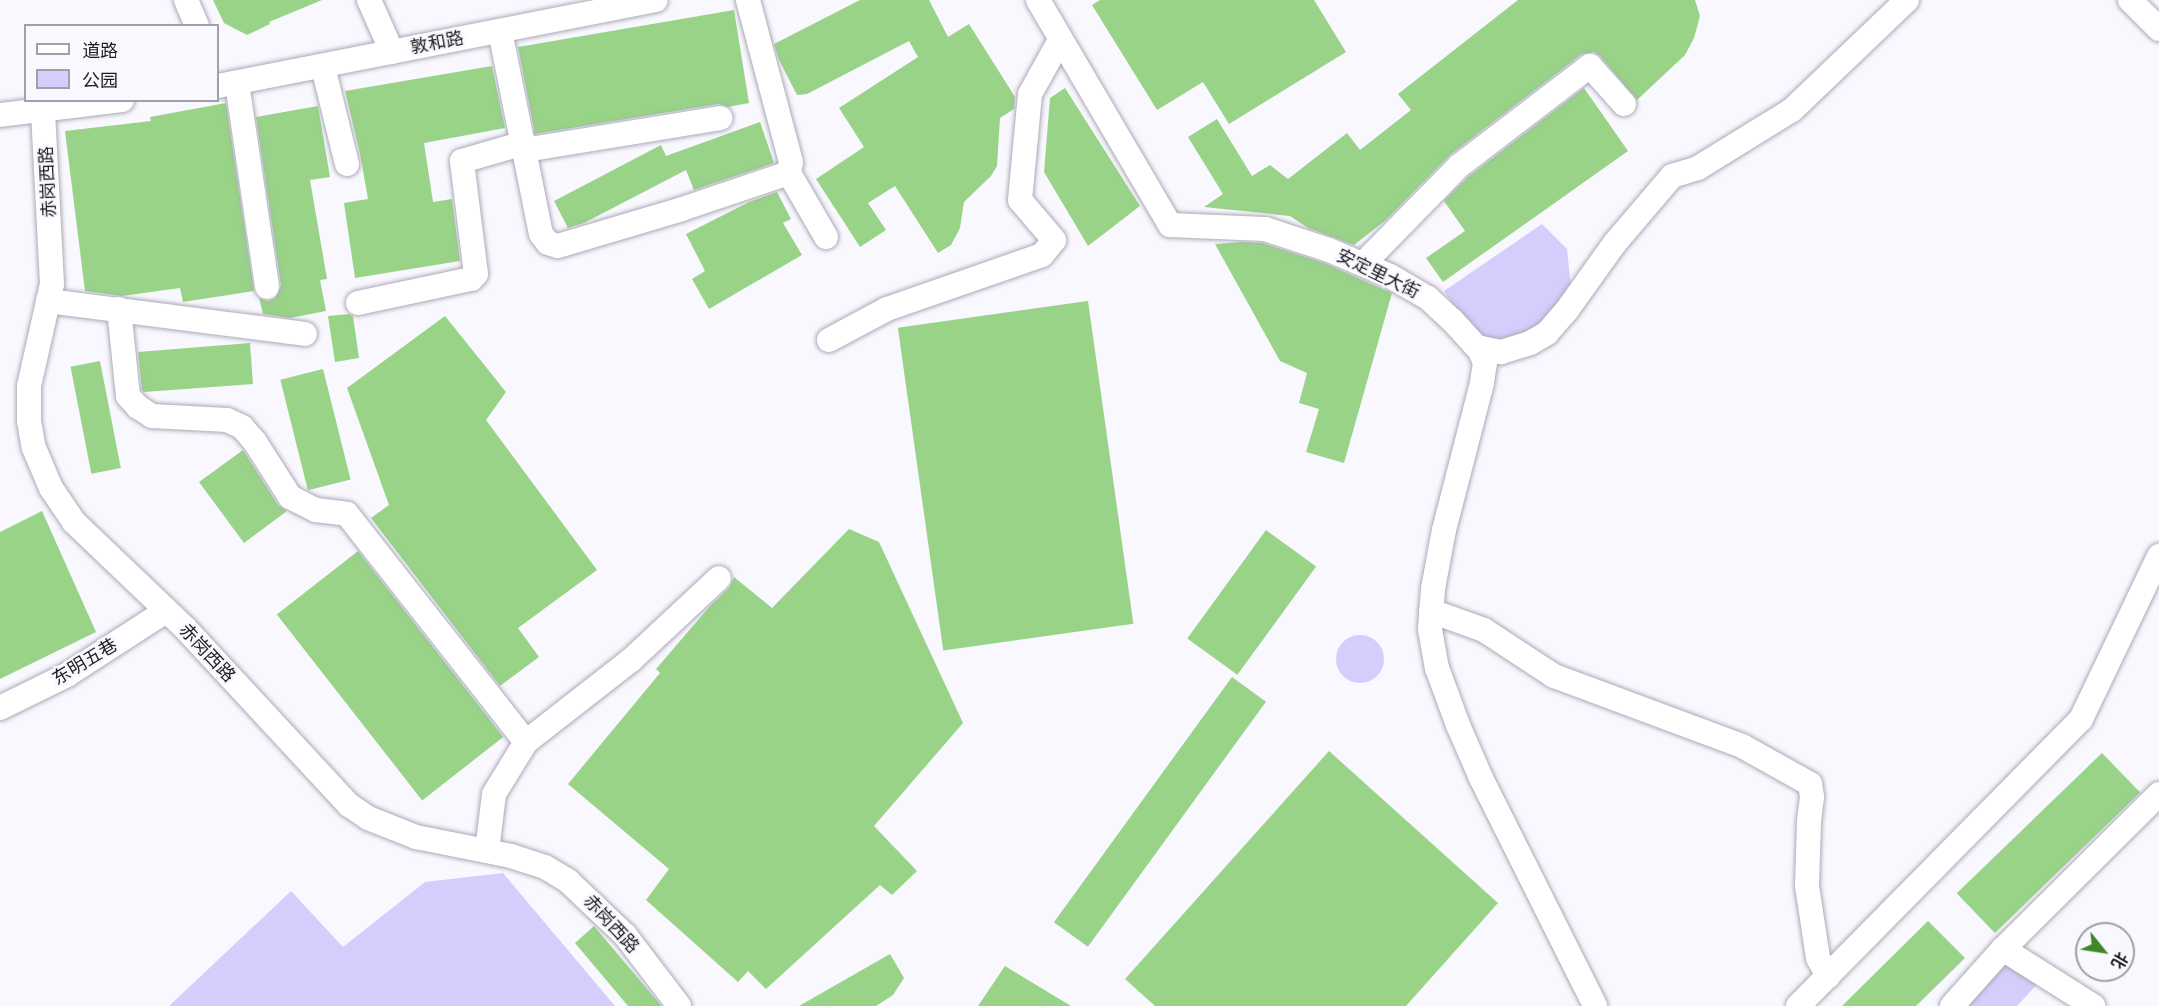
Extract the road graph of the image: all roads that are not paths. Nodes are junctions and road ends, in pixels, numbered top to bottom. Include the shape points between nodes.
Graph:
1 (186, 0) edge
2 (369, 0) edge
3 (656, 0) edge
4 (748, 0) edge
5 (1038, 0) edge
6 (1907, 0) edge
7 (2130, 0) edge
8 (572, 8) edge
9 (196, 24) edge
10 (2159, 29) edge
11 (500, 31) junction
12 (1060, 40) junction
13 (392, 52) junction
14 (323, 67) junction
15 (224, 82) edge
16 (109, 102) edge
17 (1624, 104) dead end
18 (43, 112) junction
19 (0, 115) edge
20 (720, 118) dead end
21 (525, 147) junction
22 (347, 164) dead end
23 (789, 172) junction
24 (826, 237) dead end
25 (1363, 264) junction
26 (267, 287) dead end
27 (48, 301) junction
28 (358, 303) dead end
29 (119, 309) junction
30 (305, 334) dead end
31 (829, 340) dead end
32 (1477, 347) junction
33 (2159, 556) edge
34 (719, 578) dead end
35 (1431, 610) junction
36 (166, 611) junction
37 (0, 708) edge
38 (526, 742) junction
39 (2159, 795) edge
40 (487, 851) junction
41 (2003, 950) junction
42 (1828, 976) junction
43 (679, 1006) edge
44 (1595, 1006) edge
45 (1798, 1006) edge
46 (1952, 1006) edge
47 (2093, 1006) edge

1 - 9 street
2 - 13 street
3 - 8 street, 敦和路
4 - 23 street via 791,162
5 - 12 street
6 - 32 street via 1792,110 1698,168 1672,176 1547,333 1501,352
7 - 10 street
8 - 11 street, 敦和路
11 - 13 street, 敦和路
11 - 21 street
12 - 25 street, 安定里大街 via 1170,225 1265,229
12 - 31 street via 1030,94 1020,200 1054,240 1042,255 887,309
13 - 14 street, 敦和路
14 - 15 street, 敦和路
14 - 22 street
15 - 26 street
16 - 18 street
17 - 25 street via 1590,66 1459,166
18 - 19 street
18 - 27 street, 赤岗西路 via 52,284
20 - 21 street
21 - 23 street via 541,234 548,243 558,246
21 - 28 street via 462,160 476,274 471,279
23 - 24 street
25 - 32 street, 安定里大街 via 1428,298
27 - 29 street
27 - 36 street, 赤岗西路 via 29,386 34,448 51,488 74,522
29 - 30 street
29 - 38 street via 128,396 138,407 152,416 228,420 242,427 290,497 316,510 347,514
32 - 35 street via 1485,363 1482,383 1444,530
33 - 42 street via 2081,719
34 - 38 street via 631,660
35 - 42 street via 1484,630 1554,676 1742,746 1810,784 1807,886 1818,958
35 - 44 street via 1437,668 1458,725
36 - 37 street, 东明五巷 via 67,675
36 - 40 street, 赤岗西路 via 349,805 368,818 416,837
38 - 40 street via 494,794
39 - 41 street
40 - 43 street, 赤岗西路 via 545,867 568,881 625,935
41 - 46 street
41 - 47 street
42 - 45 street

